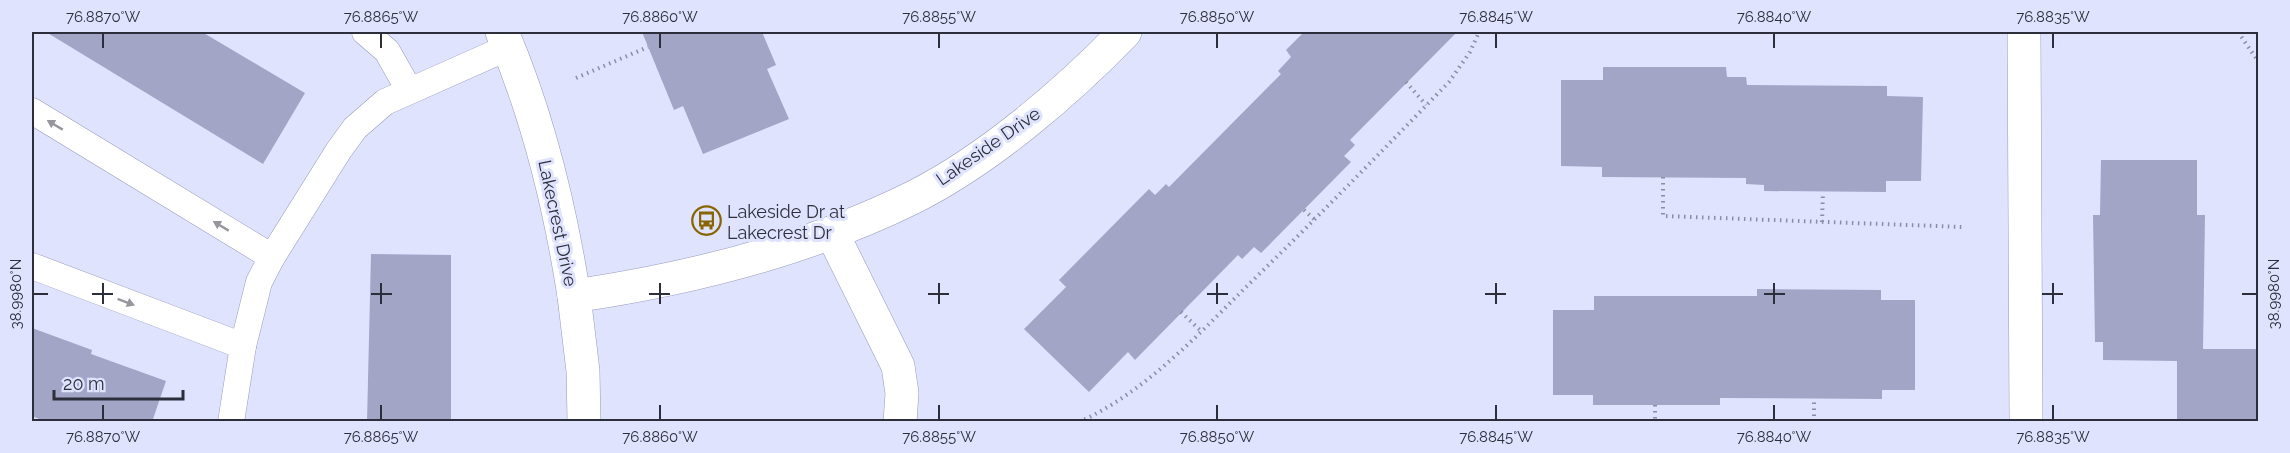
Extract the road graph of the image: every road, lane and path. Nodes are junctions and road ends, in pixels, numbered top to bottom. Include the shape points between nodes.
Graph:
1 (365, 32) edge
2 (1125, 32) edge
3 (1479, 32) edge
4 (2024, 32) edge
5 (2238, 32) edge
6 (506, 39) edge
7 (648, 47) dead end
8 (2259, 61) edge
9 (576, 78) dead end
10 (1406, 82) dead end
11 (409, 90) junction
12 (1426, 105) junction
13 (32, 111) edge
14 (1664, 177) dead end
15 (1823, 192) dead end
16 (1304, 210) dead end
17 (1315, 220) junction
18 (1822, 222) junction
19 (1963, 227) dead end
20 (831, 233) junction
21 (272, 257) junction
22 (32, 266) edge
23 (573, 296) junction
24 (1181, 312) dead end
25 (1201, 331) junction
26 (243, 346) junction
27 (1814, 398) dead end
28 (1655, 405) dead end
29 (231, 422) edge
30 (584, 422) edge
31 (900, 422) edge
32 (1079, 422) edge
33 (1655, 422) edge
34 (1814, 422) edge
35 (2026, 422) edge

1 - 11 lane via 387,51
2 - 20 street, Lakeside Drive via 1051,102 991,148 915,196
3 - 12 path via 1449,82
4 - 35 street
5 - 8 path
6 - 11 lane
6 - 23 street, Lakecrest Drive via 532,110 552,182
7 - 9 path
10 - 12 path
11 - 21 lane via 372,111 355,128
12 - 17 path
21 -> 13 lane
14 - 18 path via 1663,216
15 - 18 path
16 - 17 path
17 - 25 path
18 - 19 path
20 - 23 street, Lakeside Drive via 702,272
20 - 31 street via 898,366 902,393
21 - 26 lane via 259,282
22 -> 26 lane
23 - 30 street, Lakecrest Drive via 583,371
24 - 25 path
25 - 32 path via 1164,366
26 - 29 lane
27 - 34 path
28 - 33 path

